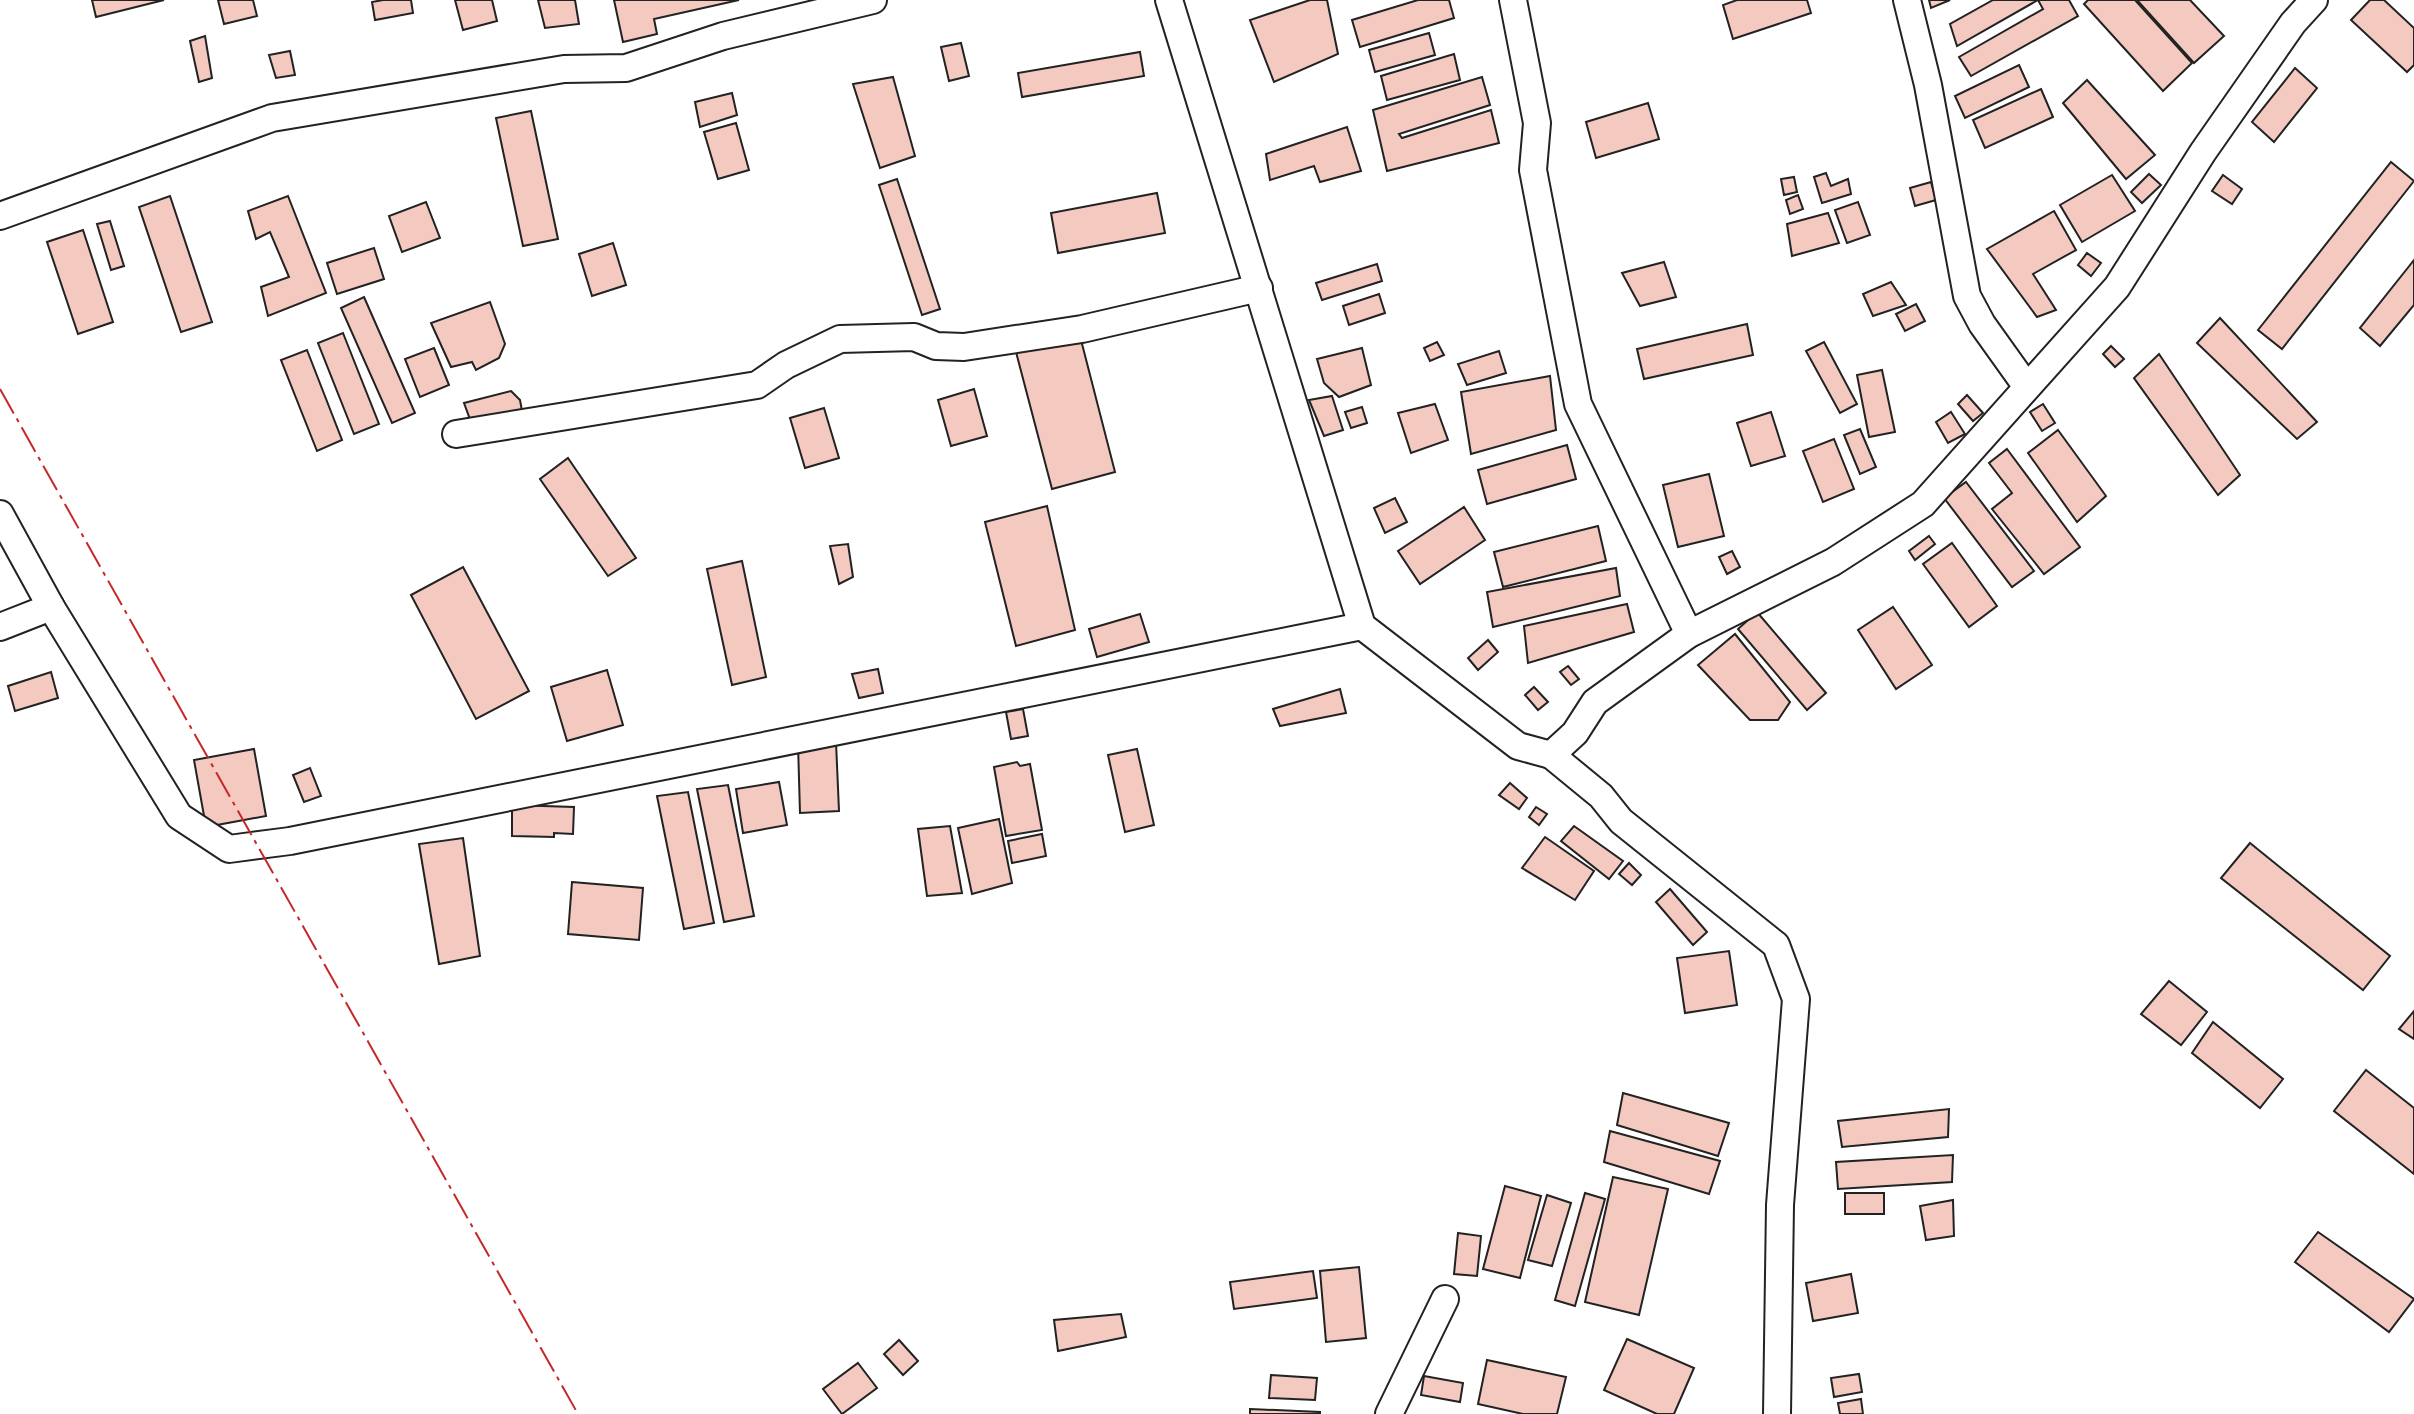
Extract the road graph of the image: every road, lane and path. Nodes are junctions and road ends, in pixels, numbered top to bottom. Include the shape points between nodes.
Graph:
1 (873, 0) edge
2 (1169, 0) edge
3 (1513, 0) edge
4 (1907, 0) edge
5 (2281, 0) edge
6 (2314, 0) edge
7 (806, 7) edge
8 (2293, 23) junction
9 (0, 216) edge
10 (1259, 288) junction
11 (2027, 387) junction
12 (456, 434) dead end
13 (0, 514) edge
14 (51, 607) junction
15 (1362, 626) junction
16 (0, 627) edge
17 (1689, 634) junction
18 (1551, 755) junction
19 (1445, 1299) dead end
20 (1389, 1414) edge
21 (1777, 1414) edge

1 - 7 street
2 - 10 street
3 - 17 street via 1537,123 1533,170 1578,404
4 - 11 street via 1967,296
5 - 8 street
6 - 8 street
7 - 9 street via 626,68 564,69 272,118
8 - 11 street via 2117,287
10 - 12 street via 1082,329 964,347 936,346 914,337 840,339 757,385
10 - 15 street
11 - 17 street via 1923,504 1833,562
13 - 14 street
14 - 15 street via 179,816 229,849
14 - 16 street
15 - 18 street via 1518,746
17 - 18 street via 1595,702 1575,733
18 - 21 street via 1601,796 1621,821 1776,945 1796,999 1780,1205
19 - 20 street

